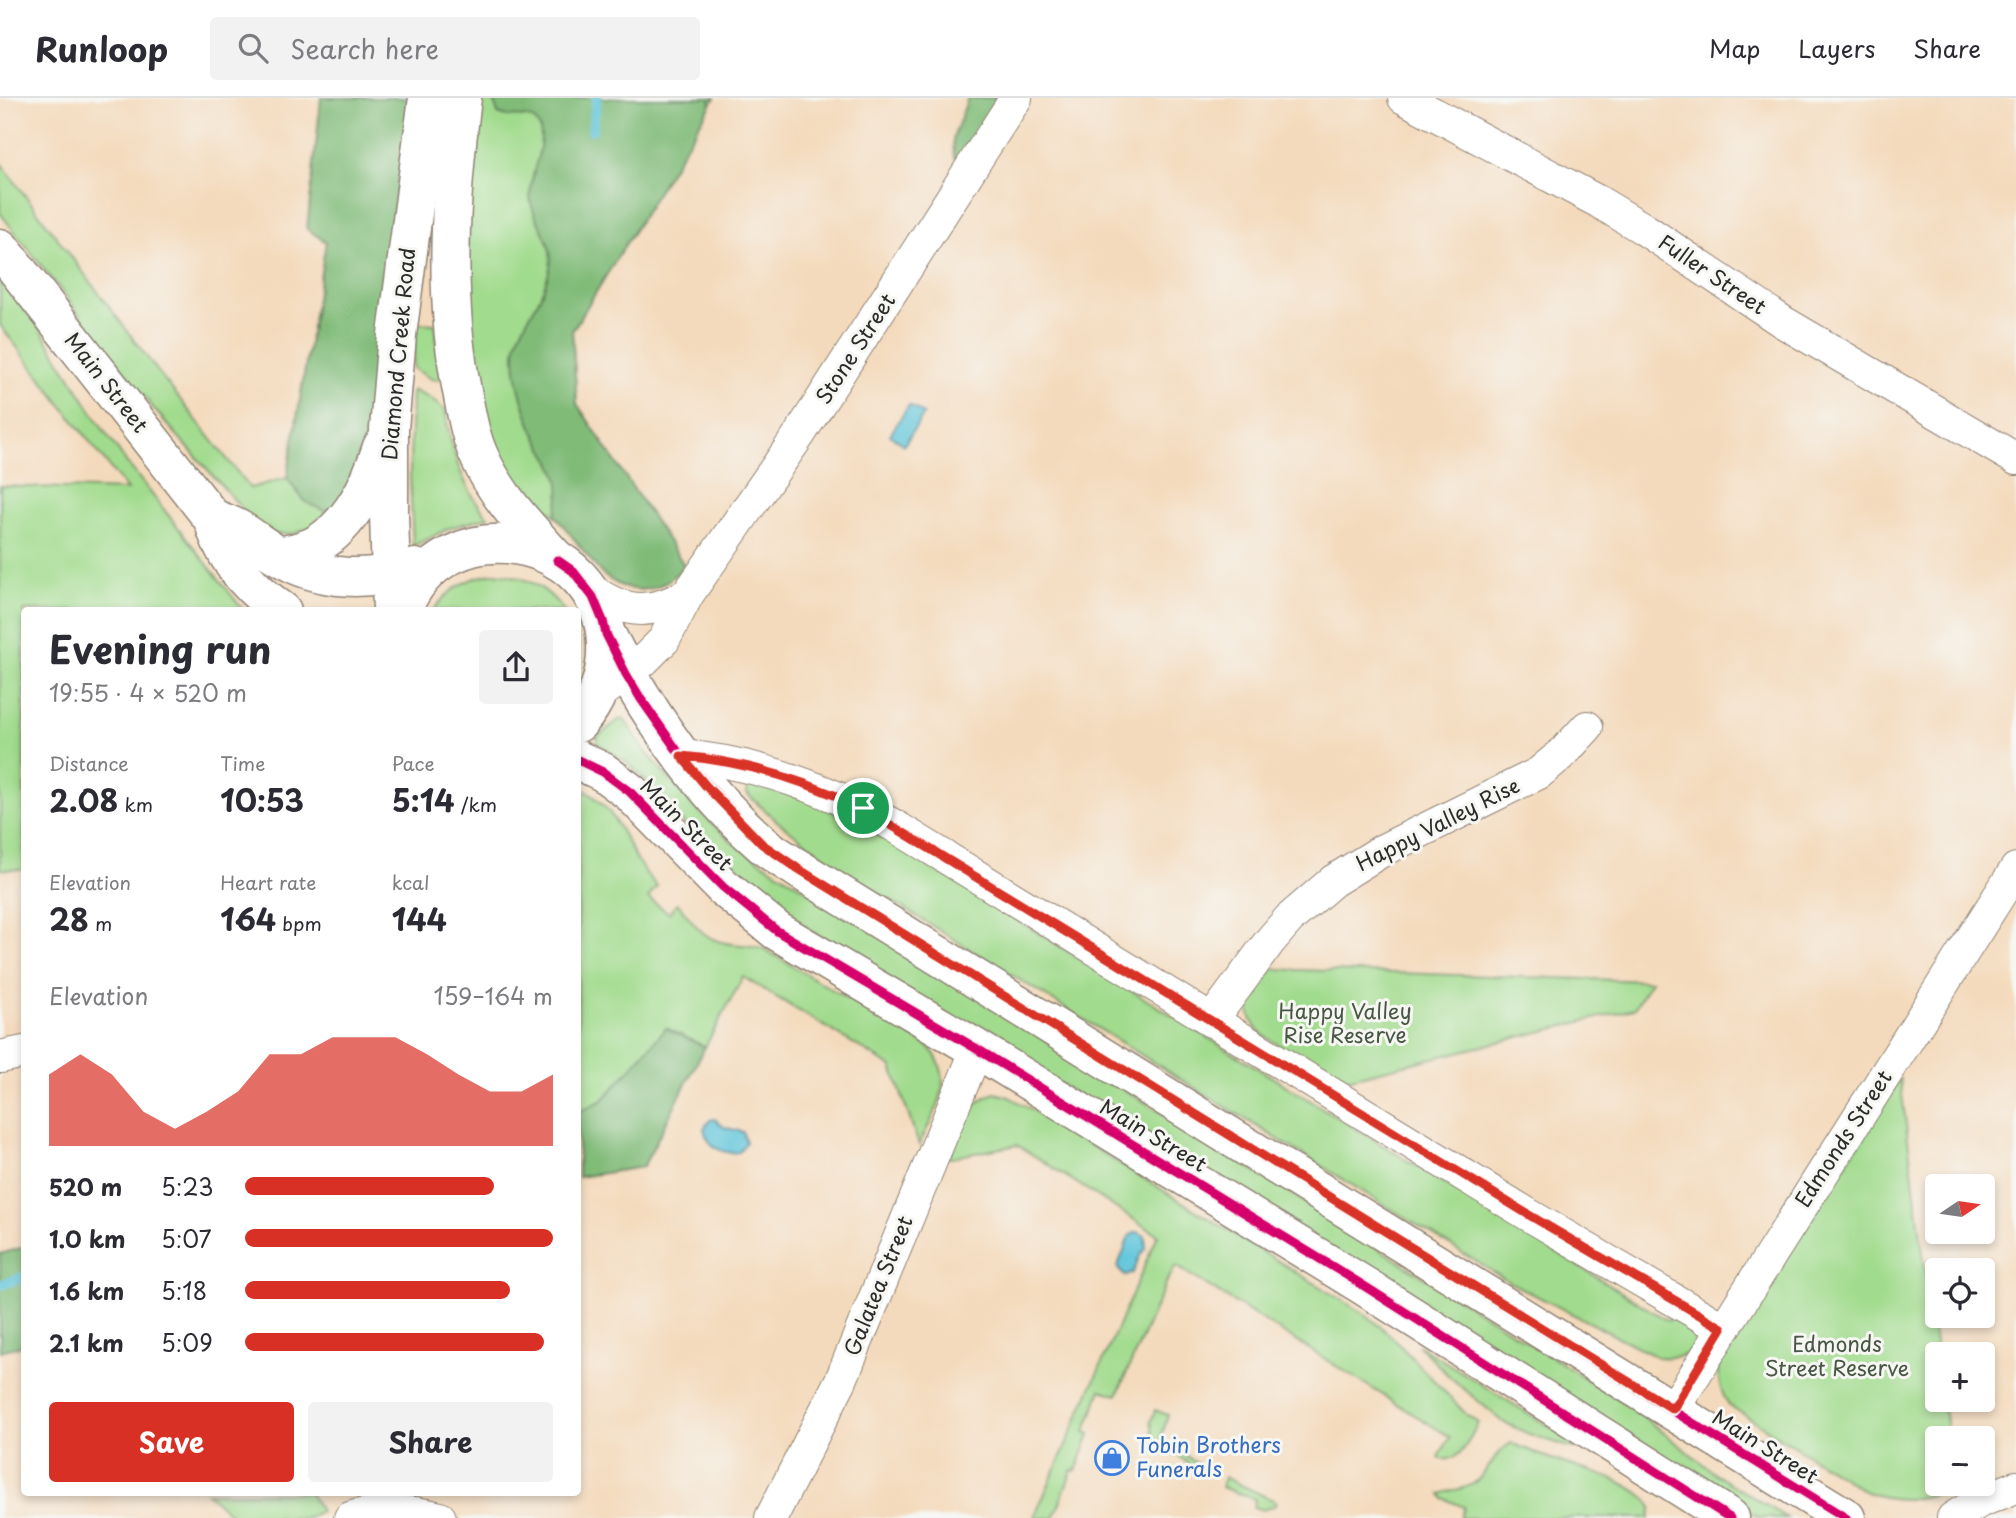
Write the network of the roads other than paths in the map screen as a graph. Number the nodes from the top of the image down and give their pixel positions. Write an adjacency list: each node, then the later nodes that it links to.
1 (428, 98): 6 (main road, Diamond Creek Road)
2 (462, 98): 11 (main road, Diamond Creek Road)
3 (1016, 98): 14 (street, Stone Street)
4 (1404, 98): 7 (street, Fuller Street)
5 (0, 248): 8 (main road, Main Street)
6 (389, 429): 9 (main road); 13 (main road, Diamond Creek Road)
7 (2016, 459)
8 (213, 519): 9 (main road); 15 (main road, Main Street)
9 (280, 556): 13 (main road)
10 (451, 556): 11 (main road); 13 (main road); 16 (main road)
11 (557, 560): 12 (main road)
12 (585, 585): 14 (street); 17 (main road, Main Street)
13 (391, 593)
14 (688, 594): 17 (street, Stone Street)
15 (277, 607)
16 (404, 607)
17 (613, 653): 18 (main road); 20 (main road, Main Street)
18 (587, 710)
19 (1587, 727): 23 (street, Happy Valley Rise)
20 (681, 756): 23 (street); 28 (main road, Main Street)
21 (581, 761): 24 (main road, Main Street)
22 (2016, 869): 27 (street, Edmonds Street)
23 (1211, 1021): 27 (street)
24 (977, 1049): 32 (street, Galatea Street); 33 (main road, Main Street)
25 (21, 1053): 26 (street)
26 (0, 1057)
27 (1722, 1328): 28 (street, Edmonds Street)
28 (1673, 1409): 34 (main road, Main Street)
29 (2016, 1487): 35 (street)
30 (350, 1518): 31 (street)
31 (440, 1518)
32 (771, 1518)
33 (1730, 1518)
34 (1846, 1518)
35 (1953, 1518)

